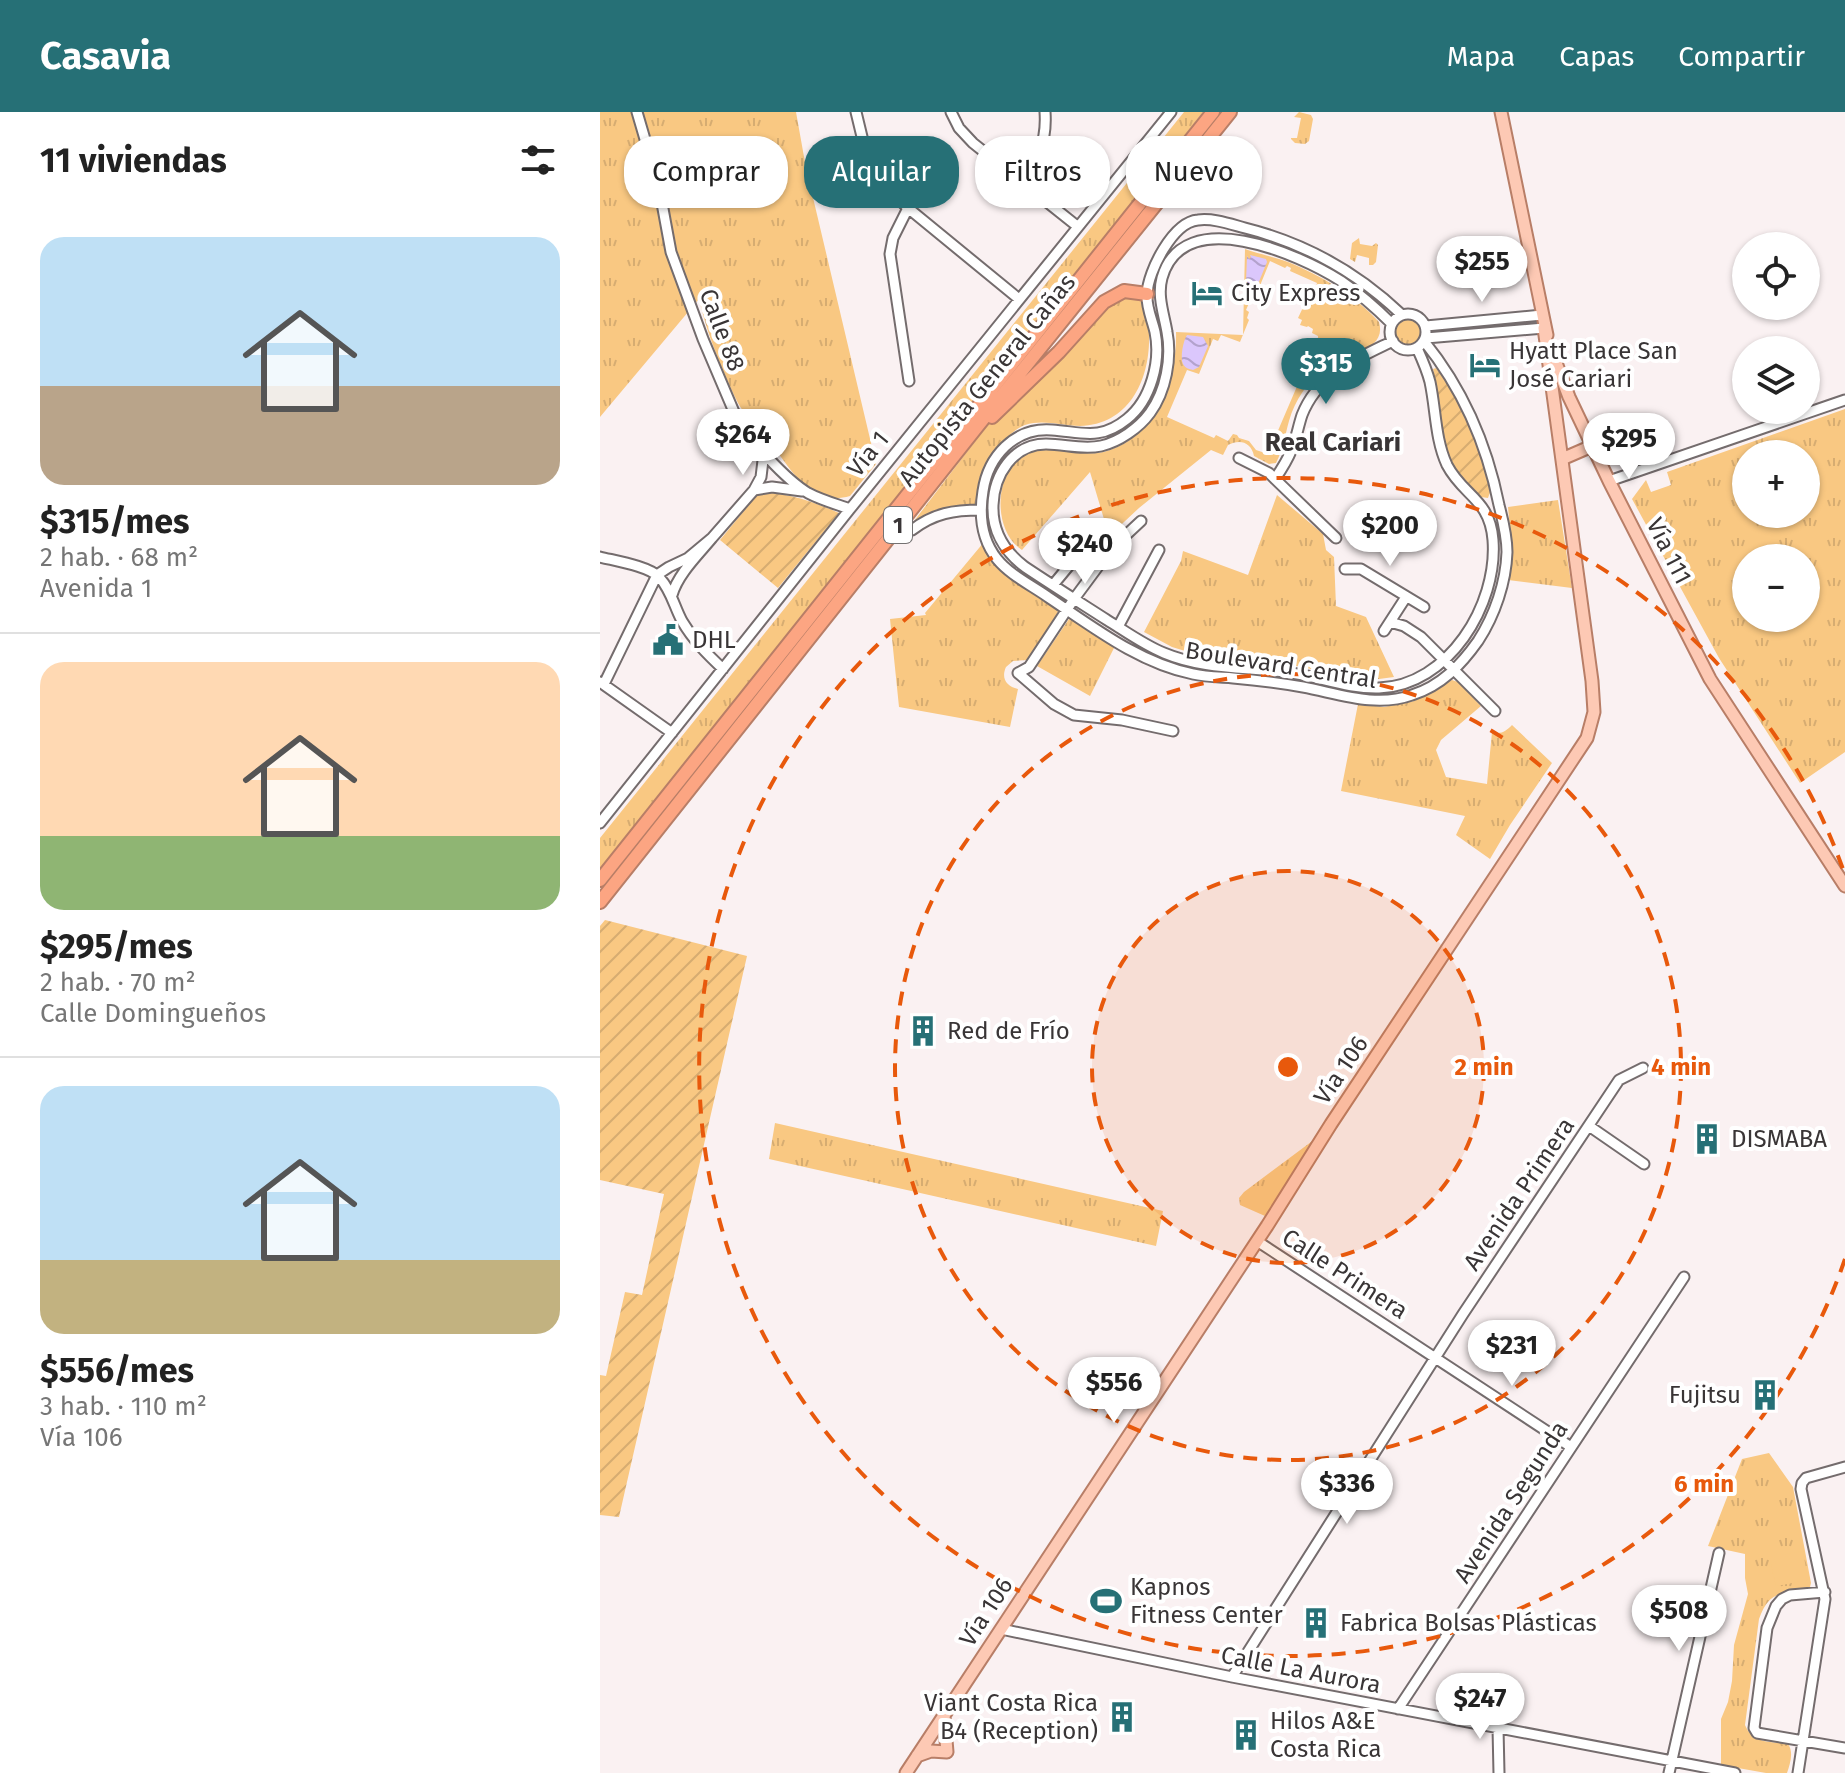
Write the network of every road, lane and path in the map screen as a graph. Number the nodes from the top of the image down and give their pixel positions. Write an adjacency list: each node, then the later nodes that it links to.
1 (637, 112): 40 (street, Calle 88)
2 (856, 112): 10 (street)
3 (951, 112): 14 (street)
4 (1045, 112): 11 (street)
5 (1171, 112): 19 (street, Vía 1)
6 (1213, 112): 82 (highway, 1)
7 (1230, 112): 12 (highway, Autopista General Cañas / 1)
8 (1240, 112): 13 (highway)
9 (1501, 112): 28 (main road, Vía 111)
10 (862, 136)
11 (1044, 136)
12 (1210, 136)
13 (1214, 136)
14 (975, 145)
15 (908, 208): 26 (street); 34 (street)
16 (1055, 208): 19 (street)
17 (1154, 208): 38 (highway, Autopista General Cañas / 1)
18 (1222, 222): 20 (street); 21 (street); 25 (street)
19 (1077, 226): 26 (street, Vía 1)
20 (1243, 227): 22 (street); 23 (street)
21 (1217, 238): 22 (street, Boulevard Central); 37 (street, Boulevard Central)
22 (1235, 241): 24 (street, Boulevard Central)
23 (1335, 263): 24 (street); 27 (street)
24 (1331, 275): 29 (street, Boulevard Central)
25 (1147, 294): 36 (street); 38 (highway)
26 (1019, 299): 51 (street, Vía 1)
27 (1402, 315): 29 (street); 30 (street)
28 (1542, 315): 30 (street); 31 (main road, Vía 111)
29 (1392, 324): 32 (street)
30 (1426, 326): 33 (street)
31 (1544, 328): 33 (street); 39 (main road, Vía 111); 42 (main road, Vía 106)
32 (1393, 341): 33 (street); 44 (street)
33 (1422, 343): 52 (street, Boulevard Central); 53 (street)
34 (909, 381)
35 (1845, 400): 45 (street)
36 (1130, 417): 37 (street); 50 (street, Boulevard Central)
37 (1138, 426): 49 (street, Boulevard Central)
38 (976, 428): 80 (highway, Autopista General Cañas / 1)
39 (1592, 446): 42 (main road); 45 (main road, Vía 111)
40 (764, 452): 43 (street, Calle 88); 47 (street)
41 (1239, 458): 44 (street)
42 (1562, 459): 89 (main road, Vía 106)
43 (780, 468): 46 (street); 48 (street, Calle 88)
44 (1275, 479): 60 (street)
45 (1609, 481): 83 (main road, Vía 111)
46 (772, 487): 47 (street); 48 (street)
47 (754, 490): 59 (street)
48 (806, 491): 51 (street, Calle 88)
49 (993, 503): 50 (street); 54 (street, Boulevard Central)
50 (981, 506): 56 (street, Boulevard Central); 58 (street)
51 (850, 509): 73 (street, Vía 1)
52 (1500, 509): 53 (street); 74 (street, Boulevard Central)
53 (1487, 514): 72 (street, Boulevard Central)
54 (994, 520): 56 (street); 65 (street, Boulevard Central)
55 (1141, 521): 68 (street)
56 (982, 522): 70 (street, Boulevard Central)
57 (1100, 528): 65 (street)
58 (912, 530)
59 (712, 538): 64 (street); 66 (street)
60 (1336, 538)
61 (1159, 550): 71 (street)
62 (600, 557): 64 (street)
63 (1345, 569): 67 (street)
64 (657, 575): 66 (street); 76 (street)
65 (1053, 585): 68 (street, Boulevard Central)
66 (672, 595): 73 (street)
67 (1406, 597): 69 (street); 72 (street)
68 (1074, 599): 70 (street); 71 (street, Boulevard Central)
69 (1424, 607)
70 (1067, 610): 75 (street, Boulevard Central); 78 (street)
71 (1118, 627): 75 (street, Boulevard Central)
72 (1444, 661): 74 (street); 75 (street, Boulevard Central)
73 (723, 669): 79 (street, Vía 1)
74 (1454, 671): 75 (street, Boulevard Central); 77 (street)
75 (1214, 672)
76 (602, 683): 79 (street)
77 (1495, 711)
78 (1173, 731)
79 (672, 733): 81 (street, Vía 1)
80 (731, 736): 84 (highway, Autopista General Cañas / 1); 85 (highway)
81 (600, 823)
82 (600, 880)
83 (1845, 886)
84 (600, 902)
85 (600, 913)
86 (1643, 1068): 87 (street, Avenida Primera)
87 (1589, 1126): 88 (street); 91 (street, Avenida Primera)
88 (1644, 1164)
89 (1257, 1241): 91 (street, Calle Primera); 96 (main road, Vía 106)
90 (1684, 1277): 92 (street, Avenida Segunda)
91 (1435, 1357): 92 (street, Calle Primera); 97 (street, Avenida Primera)
92 (1571, 1447): 98 (street, Avenida Segunda)
93 (1845, 1467): 95 (street)
94 (1719, 1553): 104 (street)
95 (1825, 1592): 101 (street); 101 (street)
96 (1001, 1629): 97 (street, Calle La Aurora); 99 (main road, Vía 106)
97 (1232, 1677): 98 (street, Calle La Aurora)
98 (1398, 1709): 100 (street, Calle La Aurora)
99 (944, 1716): 103 (main road, Vía 106); 103 (main road)
100 (1498, 1728): 104 (street, Calle La Aurora); 106 (street)
101 (1803, 1742): 102 (street); 109 (street)
102 (1845, 1748)
103 (917, 1756): 105 (main road, Vía 106)
104 (1671, 1761): 107 (street); 108 (street, Calle La Aurora)
105 (906, 1773)
106 (1499, 1773)
107 (1669, 1773)
108 (1735, 1773)
109 (1798, 1773)

